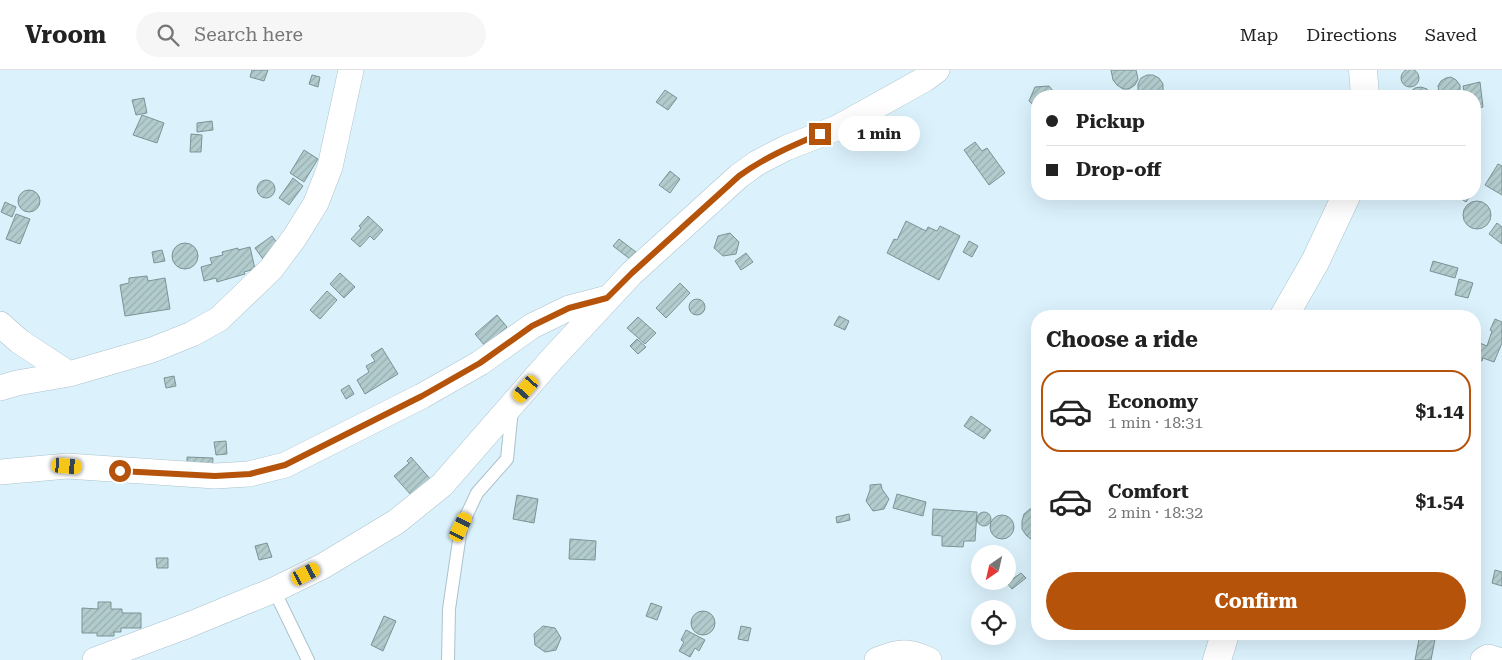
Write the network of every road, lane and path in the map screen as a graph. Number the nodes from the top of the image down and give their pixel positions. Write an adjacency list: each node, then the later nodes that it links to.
1 (351, 70): 9 (street)
2 (937, 70): 6 (street)
3 (1363, 70): 4 (street)
4 (1365, 90)
5 (1344, 200): 7 (street)
6 (607, 298): 11 (street); 12 (street)
7 (1287, 310)
8 (0, 324): 9 (street)
9 (70, 374): 10 (street)
10 (0, 388)
11 (513, 404): 13 (street); 17 (lane)
12 (0, 472)
13 (274, 590): 15 (street); 16 (lane)
14 (1223, 640): 20 (street)
15 (95, 660)
16 (308, 660)
17 (448, 660)
18 (877, 660): 19 (street)
19 (929, 660)
20 (1217, 660)
21 (1483, 660): 22 (street)
22 (1498, 660)

